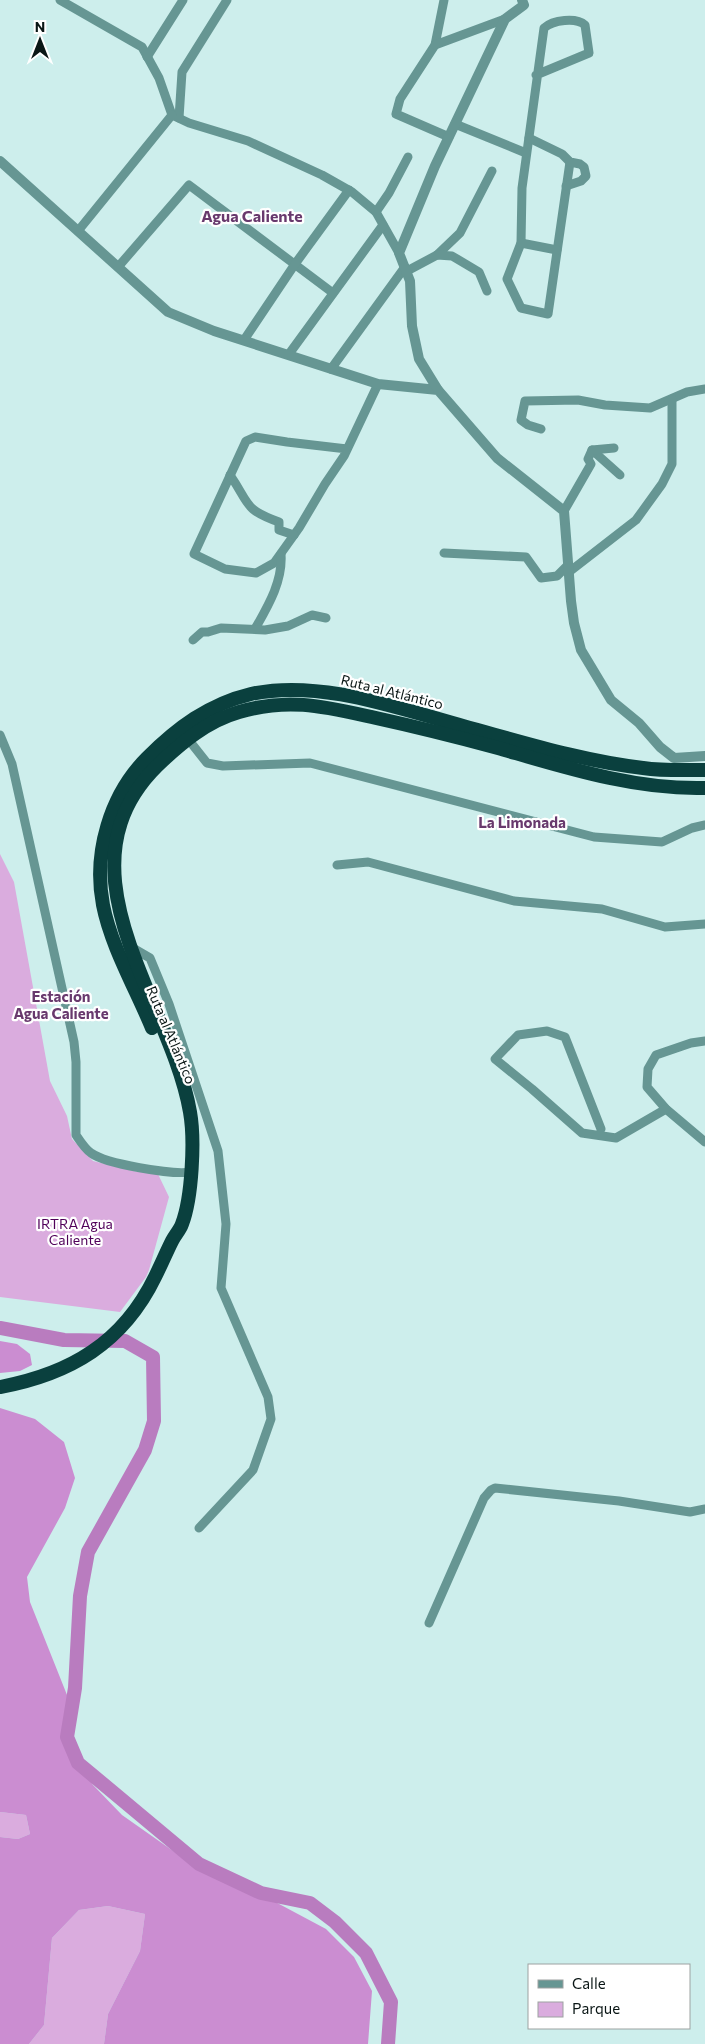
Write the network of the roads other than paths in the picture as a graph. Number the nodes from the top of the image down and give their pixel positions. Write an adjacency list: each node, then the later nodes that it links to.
1 (60, 0): 8 (street)
2 (183, 0): 8 (street)
3 (227, 0): 10 (street)
4 (444, 0): 7 (street)
5 (522, 0): 6 (street)
6 (505, 19): 7 (street); 11 (street)
7 (435, 45): 12 (street)
8 (147, 57): 10 (street)
9 (536, 74): 9 (street); 13 (street)
10 (175, 117): 20 (street); 23 (street)
11 (455, 124): 12 (street); 14 (street)
12 (449, 137): 26 (street)
13 (529, 138): 14 (street); 17 (street)
14 (526, 153): 24 (street)
15 (408, 156): 21 (street)
16 (0, 161): 23 (street)
17 (570, 162): 19 (street); 19 (street)
18 (492, 171): 27 (street)
19 (566, 186): 25 (street)
20 (349, 190): 21 (street); 28 (street)
21 (376, 212): 22 (street)
22 (383, 225): 26 (street); 32 (street)
23 (78, 231): 29 (street)
24 (521, 244): 25 (street); 25 (street)
25 (557, 250)
26 (399, 253): 30 (street)
27 (437, 255): 30 (street); 31 (street)
28 (295, 264): 29 (street); 32 (street); 33 (street)
29 (118, 267): 33 (street)
30 (406, 269): 35 (street); 38 (street)
31 (488, 291)
32 (333, 293): 34 (street)
33 (244, 340): 34 (street)
34 (289, 354): 35 (street)
35 (331, 369): 36 (street)
36 (378, 384): 38 (street); 42 (street)
37 (705, 389): 39 (street)
38 (438, 390): 46 (street)
39 (672, 399): 40 (street); 50 (street)
40 (541, 429)
41 (614, 448): 43 (street)
42 (347, 449): 44 (street); 47 (street)
43 (592, 450): 45 (street); 46 (street)
44 (230, 474): 47 (street); 49 (street)
45 (620, 475)
46 (564, 511): 50 (street)
47 (294, 535): 49 (street)
48 (444, 553): 50 (street)
49 (281, 554): 52 (street)
50 (568, 568): 56 (street)
51 (326, 618): 52 (street)
52 (255, 629): 53 (street)
53 (193, 640)
54 (0, 735): 67 (street)
55 (188, 739): 58 (highway, Ruta al Atlántico); 59 (street); 62 (highway, Ruta al Atlántico)
56 (705, 756)
57 (705, 770): 67 (highway, Ruta al Atlántico)
58 (705, 788)
59 (705, 825)
60 (337, 865): 61 (street)
61 (705, 924)
62 (131, 946): 67 (highway, Ruta al Atlántico); 70 (street)
63 (705, 1041): 64 (street)
64 (666, 1109): 65 (street); 66 (street)
65 (601, 1129)
66 (705, 1142)
67 (188, 1172): 68 (highway, Ruta al Atlántico)
68 (1, 1387)
69 (705, 1509): 71 (street)
70 (199, 1528)
71 (428, 1623)

